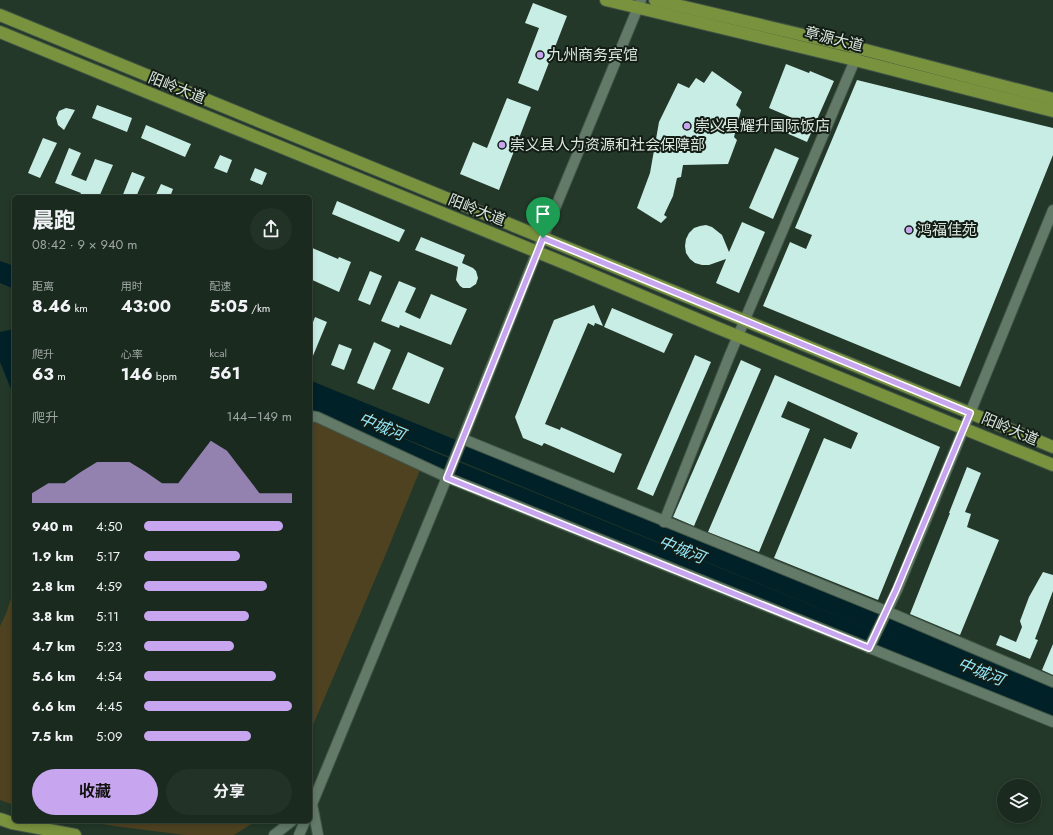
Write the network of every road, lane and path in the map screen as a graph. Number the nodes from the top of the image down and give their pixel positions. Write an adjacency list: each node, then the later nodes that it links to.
1 (606, 0): 3 (main road, 章源大道)
2 (655, 0): 6 (main road, 章源大道)
3 (639, 4): 6 (main road, 章源大道); 10 (street)
4 (1, 18): 10 (main road, 阳岭大道)
5 (0, 32): 11 (main road, 阳岭大道)
6 (856, 54): 7 (main road, 章源大道); 8 (main road, 章源大道); 12 (street)
7 (1053, 99)
8 (1053, 111)
9 (1053, 210): 14 (street)
10 (543, 238): 11 (street); 12 (main road, 阳岭大道)
11 (537, 252): 13 (main road, 阳岭大道); 17 (street)
12 (744, 320): 13 (street); 14 (main road, 阳岭大道)
13 (738, 335): 16 (main road, 阳岭大道); 21 (street)
14 (970, 413): 16 (street); 18 (main road, 阳岭大道)
15 (312, 416): 20 (street)
16 (964, 428): 19 (main road, 阳岭大道); 22 (street)
17 (461, 443): 20 (street); 21 (street)
18 (1053, 447)
19 (1053, 465)
20 (449, 474): 23 (street); 26 (street)
21 (664, 522): 22 (street)
22 (886, 611): 23 (street); 24 (street)
23 (871, 645): 25 (street)
24 (1053, 682)
25 (1053, 722)
26 (312, 804)
27 (312, 810): 34 (street)
28 (0, 819): 31 (main road)
29 (289, 823): 32 (street)
30 (304, 823): 33 (street)
31 (75, 835)
32 (274, 835)
33 (299, 835)
34 (318, 835)

